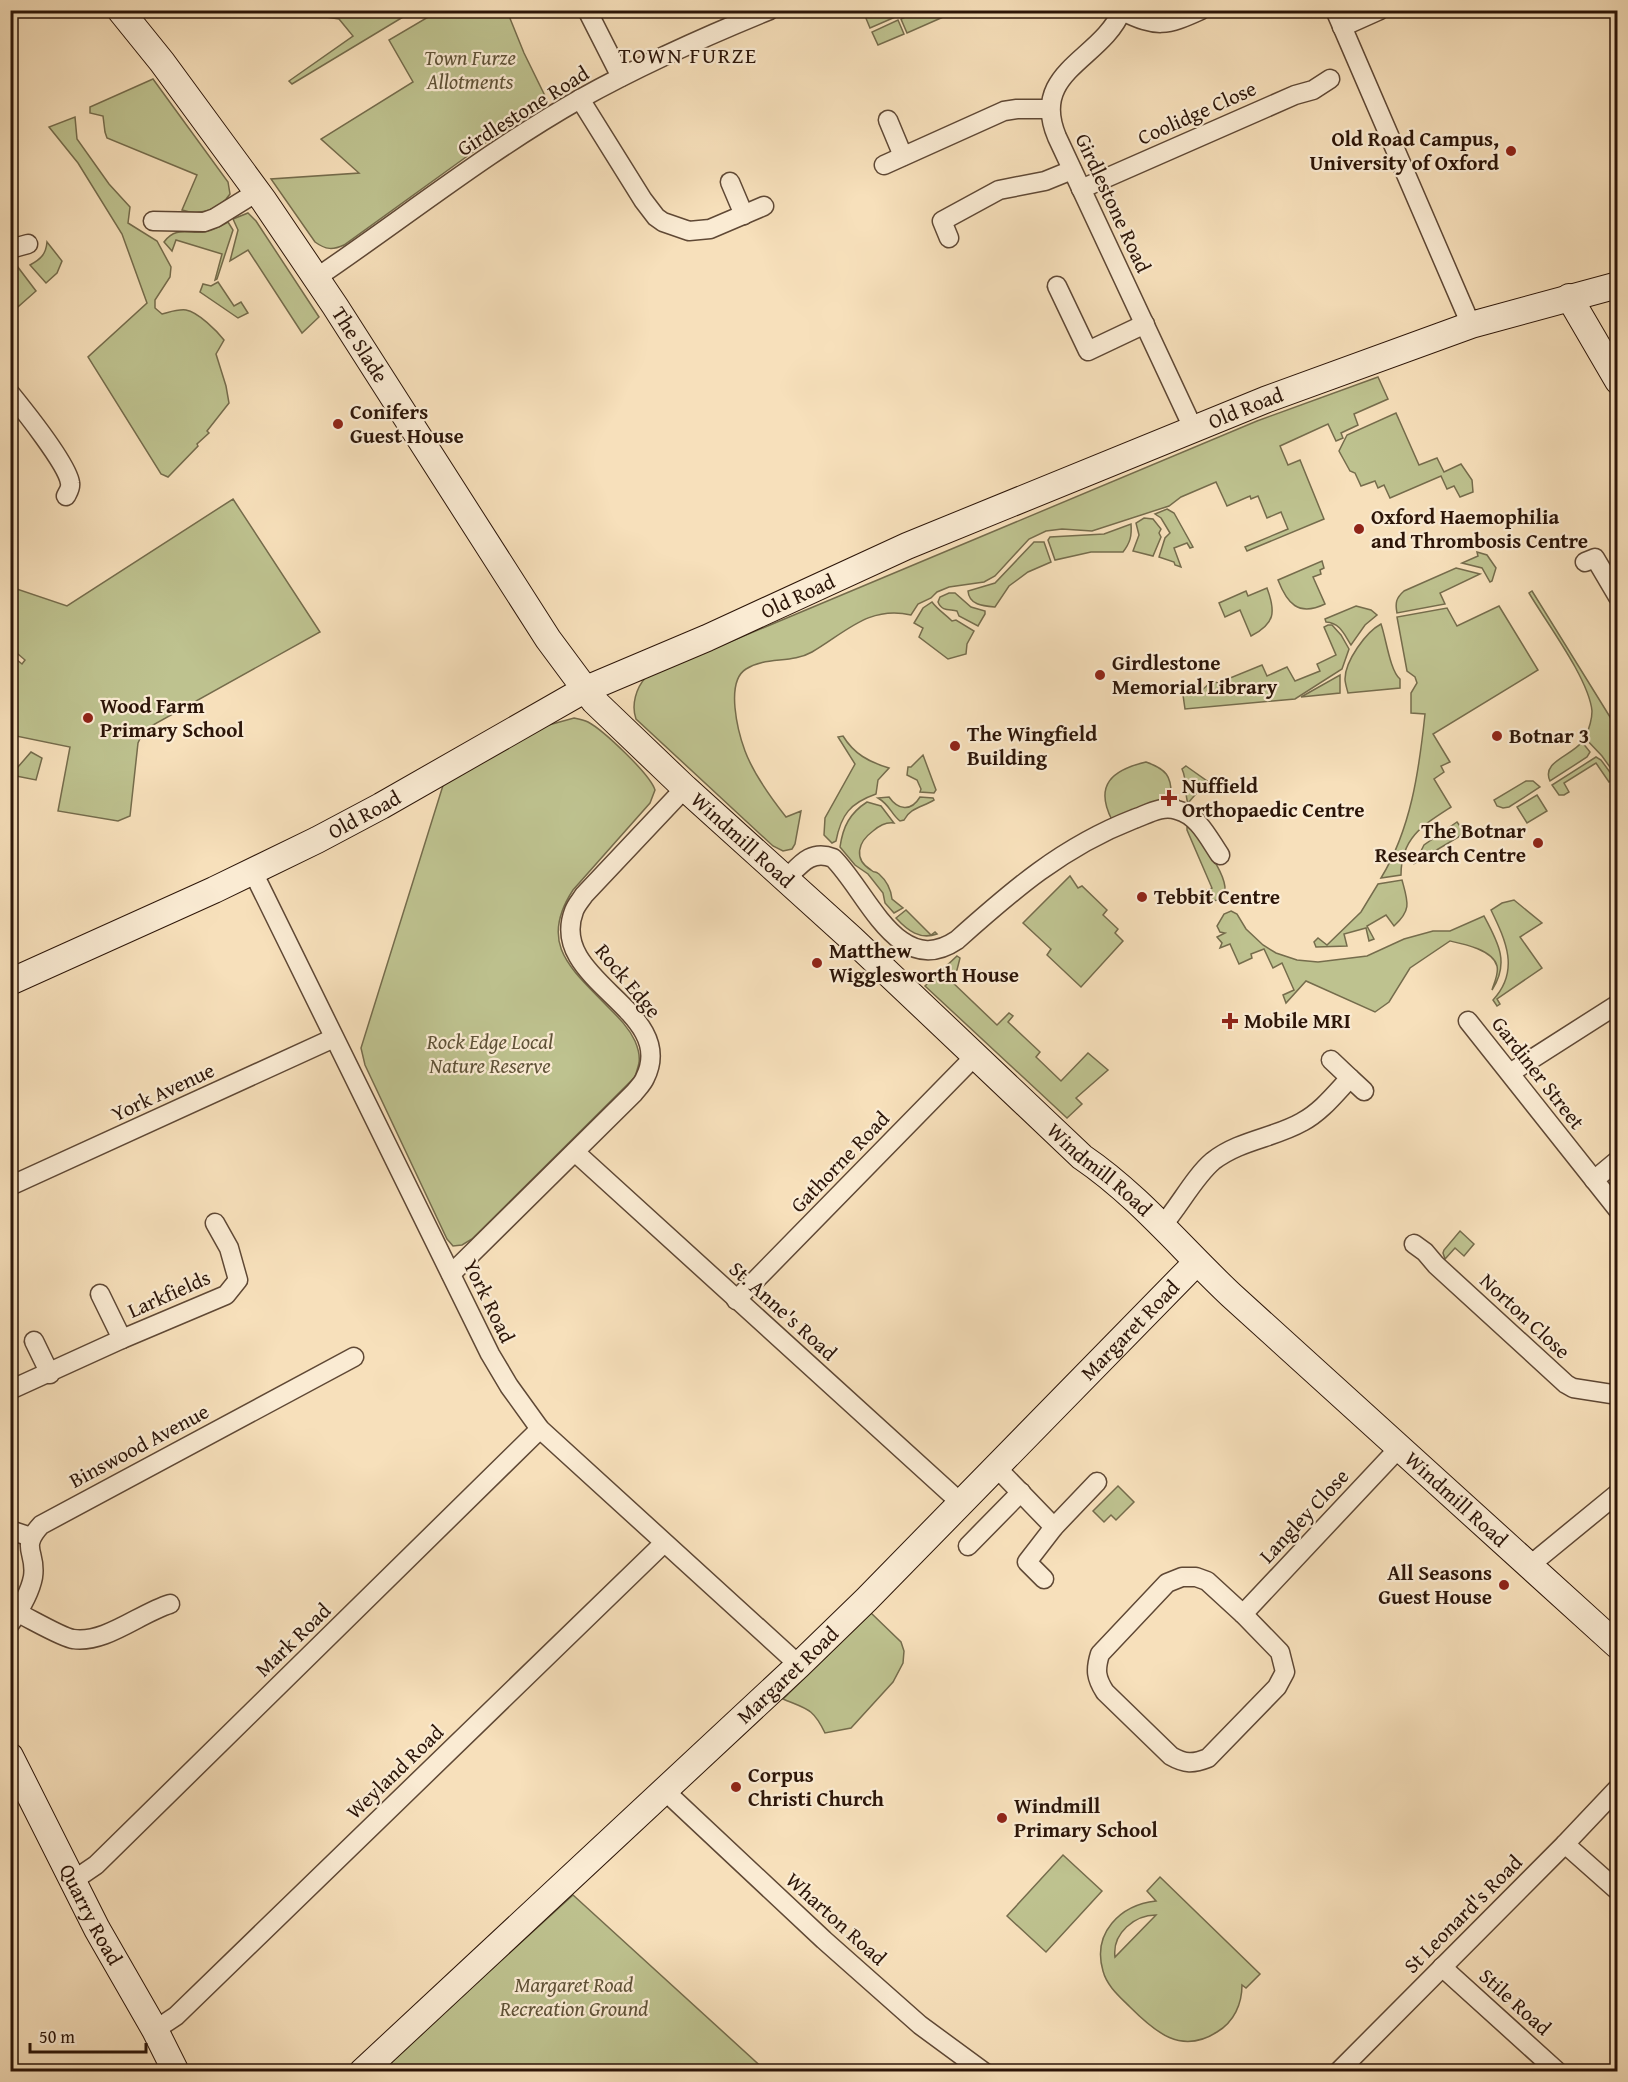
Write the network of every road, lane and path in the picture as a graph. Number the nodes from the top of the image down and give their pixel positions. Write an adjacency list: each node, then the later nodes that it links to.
1 (587, 10): 9 (street)
2 (770, 10): 7 (street, Girdlestone Road)
3 (1201, 10): 5 (street)
4 (1380, 10): 8 (street)
5 (1122, 11): 12 (street)
6 (128, 13): 19 (street, The Slade)
7 (745, 15): 9 (street, Girdlestone Road)
8 (1338, 19): 29 (street)
9 (621, 77): 11 (street, Girdlestone Road)
10 (1330, 79): 18 (street, Coolidge Close)
11 (580, 99): 21 (street); 24 (street, Girdlestone Road)
12 (1050, 109): 14 (street); 16 (street, Girdlestone Road)
13 (888, 120): 14 (street)
14 (903, 156): 15 (street)
15 (884, 165)
16 (1072, 170): 18 (street, Girdlestone Road); 23 (street)
17 (730, 182): 21 (street)
18 (1081, 189): 28 (street, Girdlestone Road)
19 (257, 192): 22 (street); 24 (street, The Slade)
20 (764, 206): 21 (street)
21 (744, 215)
22 (153, 221)
23 (949, 238)
24 (316, 278): 36 (street, The Slade)
25 (1617, 285): 27 (street, Old Road)
26 (1057, 286): 28 (street)
27 (1569, 297): 29 (street, Old Road); 30 (street)
28 (1145, 324): 32 (street, Girdlestone Road)
29 (1472, 325): 32 (street, Old Road)
30 (1617, 381)
31 (10, 393): 33 (street)
32 (1193, 428): 36 (street, Old Road)
33 (66, 496)
34 (1585, 562): 35 (street)
35 (1617, 597)
36 (585, 690): 37 (street, Windmill Road); 39 (street, Old Road)
37 (685, 788): 40 (street, Windmill Road); 50 (street, Rock Edge)
38 (1220, 855): 40 (street)
39 (254, 872): 41 (street, Old Road); 44 (street, York Road)
40 (786, 879): 45 (street, Windmill Road)
41 (10, 982)
42 (1617, 1004): 47 (street)
43 (1468, 1021): 47 (street, Gardiner Street)
44 (334, 1038): 53 (street, York Avenue); 59 (street, York Road)
45 (976, 1055): 56 (street, Windmill Road); 61 (street, Gathorne Road)
46 (1331, 1060): 48 (street)
47 (1510, 1073): 52 (street, Gardiner Street)
48 (1350, 1078): 49 (street); 56 (street)
49 (1364, 1091)
50 (575, 1152): 59 (street, Rock Edge); 61 (street, St. Anne's Road)
51 (1617, 1160): 52 (street)
52 (1593, 1180): 54 (street, Gardiner Street)
53 (10, 1186)
54 (1617, 1210)
55 (215, 1223): 62 (street, Larkfields)
56 (1161, 1227): 58 (street, Windmill Road)
57 (1414, 1244): 67 (street, Norton Close)
58 (1196, 1263): 69 (street, Windmill Road); 70 (street, Margaret Road)
59 (451, 1274): 68 (street, York Road)
60 (100, 1294): 62 (street, Larkfields)
61 (736, 1300): 74 (street, St. Anne's Road)
62 (122, 1339): 65 (street, Larkfields)
63 (34, 1341): 65 (street)
64 (354, 1357): 77 (street, Binswood Avenue)
65 (50, 1374): 66 (street, Larkfields)
66 (10, 1390)
67 (1617, 1395)
68 (540, 1429): 78 (street, York Road); 91 (street, Mark Road)
69 (1399, 1448): 80 (street, Windmill Road); 83 (street, Langley Close)
70 (996, 1467): 72 (street); 74 (street, Margaret Road)
71 (1097, 1482): 75 (street)
72 (1021, 1492): 75 (street); 79 (street)
73 (1617, 1492): 80 (street)
74 (962, 1503): 86 (street, Margaret Road)
75 (1054, 1527): 81 (street)
76 (10, 1530): 77 (street)
77 (31, 1537): 84 (street)
78 (664, 1543): 86 (street, York Road); 94 (street, Weyland Road)
79 (968, 1546)
80 (1529, 1566): 85 (street, Windmill Road)
81 (1044, 1579)
82 (170, 1604): 84 (street)
83 (1243, 1614): 83 (street)
84 (14, 1618)
85 (1617, 1646)
86 (799, 1665): 89 (street, Margaret Road)
87 (10, 1756): 91 (street, Quarry Road)
88 (1617, 1788): 90 (street, St Leonard's Road)
89 (665, 1791): 96 (street, Margaret Road); 97 (street, Wharton Road)
90 (1565, 1844): 92 (street); 93 (street, St Leonard's Road)
91 (74, 1881): 94 (street, Quarry Road)
92 (1617, 1891)
93 (1442, 1966): 98 (street, St Leonard's Road); 99 (street, Stile Road)
94 (155, 2030): 95 (street, Quarry Road)
95 (176, 2072)
96 (362, 2072)
97 (984, 2072)
98 (1338, 2072)
99 (1558, 2072)

